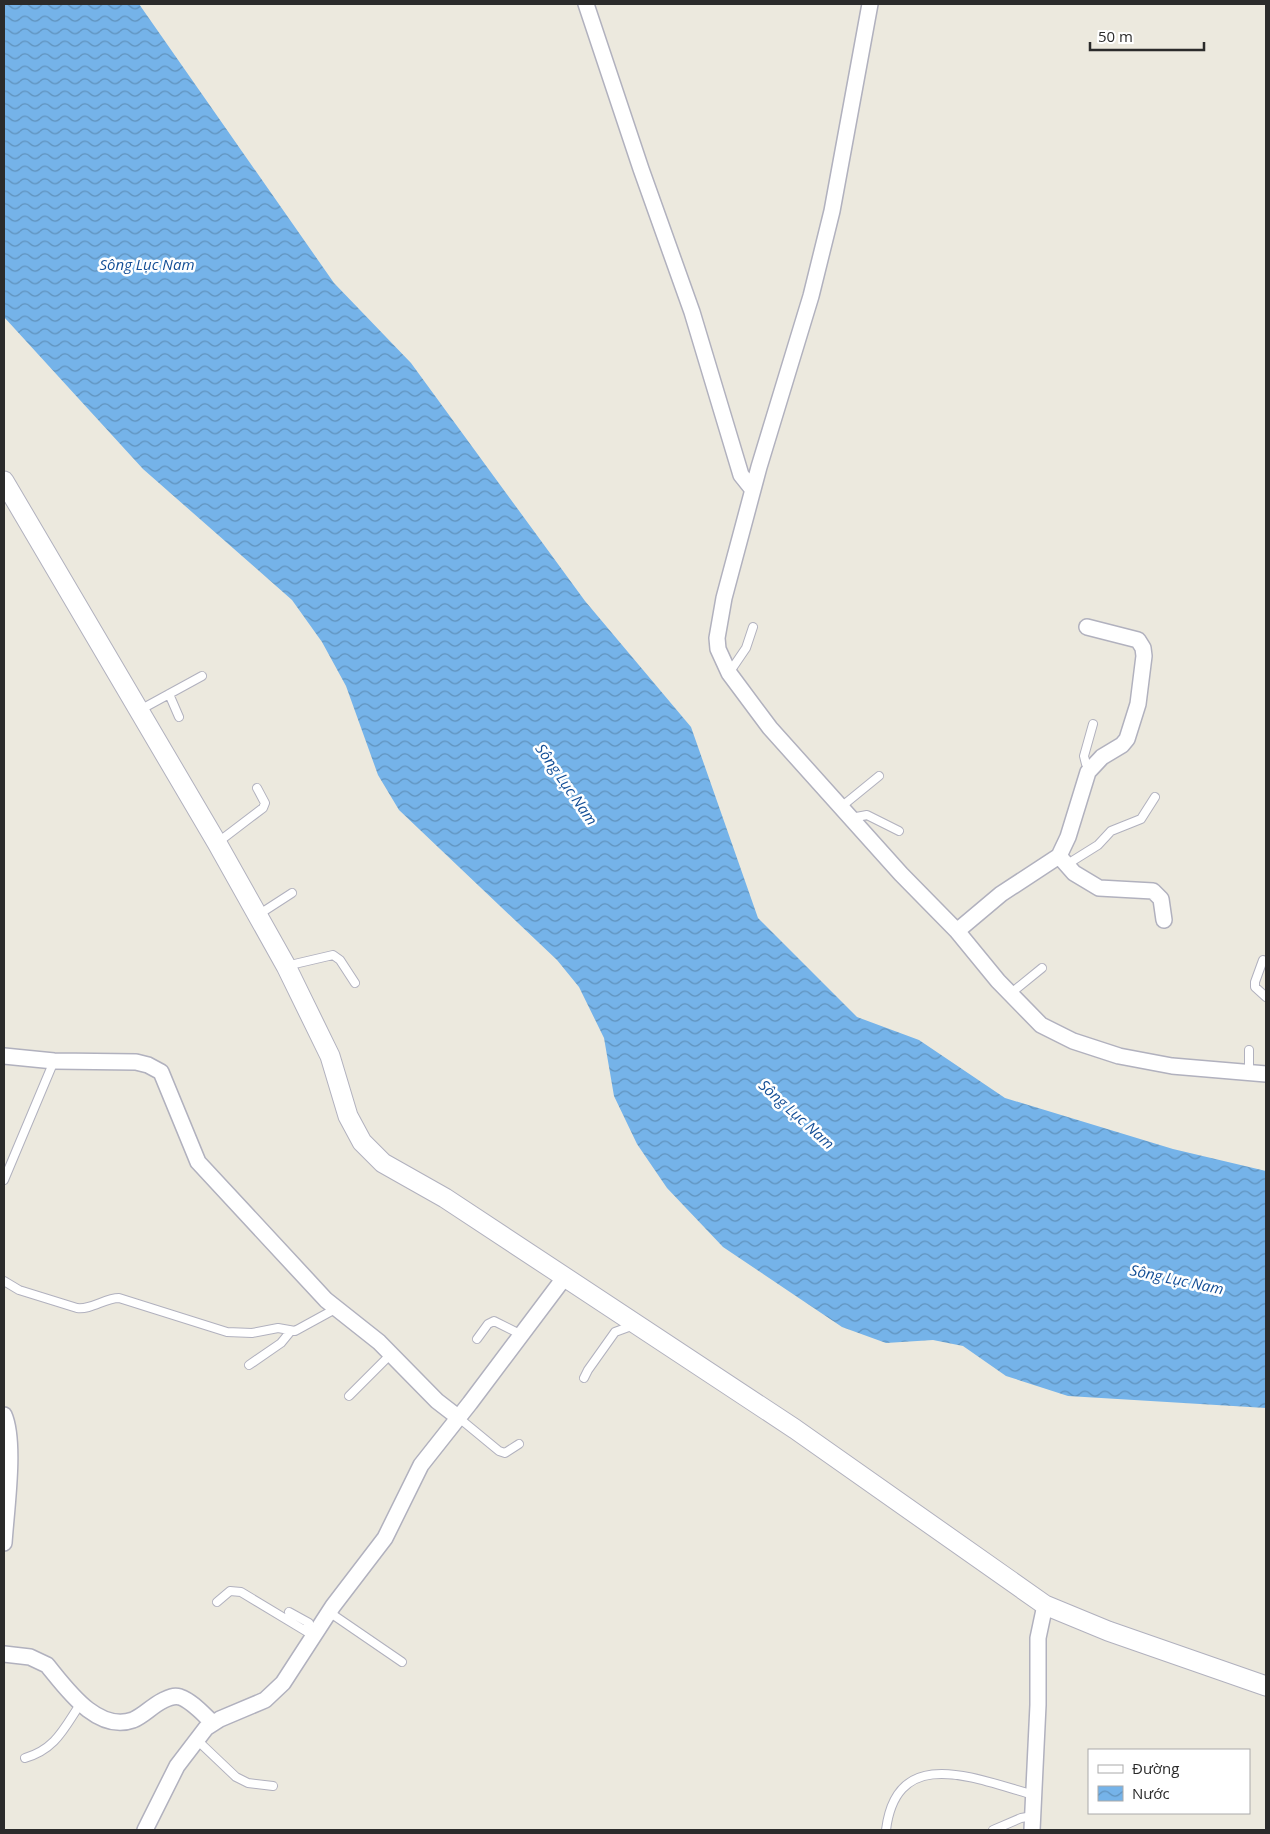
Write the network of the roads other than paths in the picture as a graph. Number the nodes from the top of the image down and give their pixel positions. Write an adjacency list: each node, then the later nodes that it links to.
1 (586, 4): 4 (street)
2 (870, 4): 4 (street)
3 (4, 481): 10 (street)
4 (753, 490): 7 (street)
5 (1087, 627): 13 (street)
6 (754, 628): 7 (lane)
7 (729, 673): 17 (street)
8 (202, 676): 9 (lane)
9 (169, 694): 10 (lane); 11 (lane)
10 (138, 712): 19 (street)
11 (179, 717)
12 (1093, 724): 13 (lane)
13 (1092, 766): 20 (street)
14 (878, 776): 17 (lane)
15 (257, 788): 19 (lane)
16 (1155, 797): 20 (lane)
17 (846, 812): 18 (lane); 24 (street)
18 (899, 831)
19 (217, 843): 22 (street)
20 (1062, 861): 23 (street); 24 (street)
21 (292, 893): 22 (lane)
22 (258, 915): 26 (street)
23 (1164, 920)
24 (957, 931): 29 (street)
25 (1263, 960): 30 (lane)
26 (286, 966): 28 (lane); 37 (street)
27 (1042, 968): 29 (lane)
28 (355, 983)
29 (1010, 994): 34 (street)
30 (1266, 997)
31 (1249, 1050): 34 (lane)
32 (4, 1056): 33 (street)
33 (54, 1062): 36 (lane); 39 (street)
34 (1248, 1072): 35 (street)
35 (1266, 1074)
36 (4, 1180)
37 (564, 1278): 40 (street); 42 (street)
38 (4, 1282): 41 (lane)
39 (337, 1308): 41 (lane); 44 (street)
40 (636, 1325): 46 (lane); 54 (street)
41 (290, 1332): 45 (lane)
42 (522, 1335): 43 (lane); 49 (street)
43 (477, 1339)
44 (391, 1354): 47 (lane); 49 (street)
45 (249, 1365)
46 (584, 1378)
47 (349, 1396)
48 (4, 1414): 51 (street)
49 (459, 1418): 50 (lane); 56 (street)
50 (519, 1444)
51 (5, 1500): 52 (street)
52 (4, 1543)
53 (217, 1602): 57 (lane)
54 (1045, 1605): 60 (street); 66 (street)
55 (288, 1612): 57 (lane)
56 (330, 1612): 57 (street); 59 (lane)
57 (310, 1633): 62 (street)
58 (4, 1654): 61 (street)
59 (402, 1662)
60 (1266, 1686)
61 (81, 1703): 62 (street); 64 (lane)
62 (213, 1723): 63 (street)
63 (196, 1739): 65 (lane); 67 (street)
64 (25, 1758)
65 (272, 1786)
66 (1034, 1795): 68 (street); 71 (lane)
67 (155, 1806): 69 (street); 70 (street)
68 (1033, 1823): 72 (lane)
69 (145, 1830)
70 (157, 1830)
71 (886, 1830)
72 (993, 1830)

